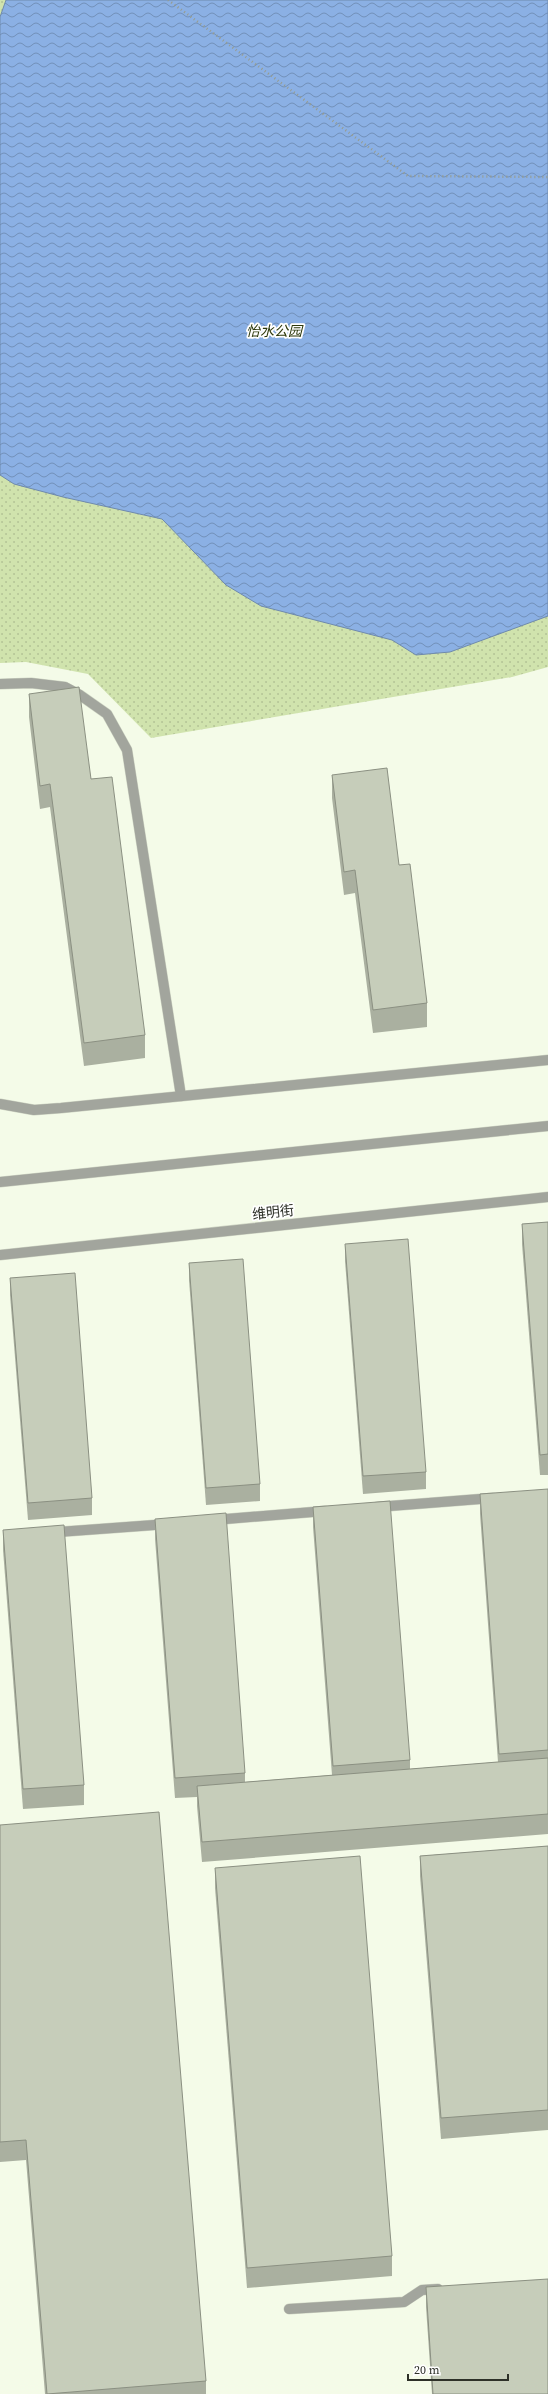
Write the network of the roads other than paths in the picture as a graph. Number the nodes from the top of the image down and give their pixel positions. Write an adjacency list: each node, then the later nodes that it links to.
1 (0, 684): 3 (street)
2 (548, 1060): 3 (street)
3 (180, 1096): 4 (street)
4 (0, 1104)
5 (548, 1126): 6 (street)
6 (0, 1182)
7 (548, 1197): 8 (street, 维明街)
8 (0, 1255)
9 (501, 1497): 10 (street)
10 (366, 1508)
11 (335, 1510): 12 (street)
12 (200, 1521)
13 (177, 1523): 14 (street)
14 (58, 1532)
15 (446, 2288): 16 (street)
16 (289, 2309)

